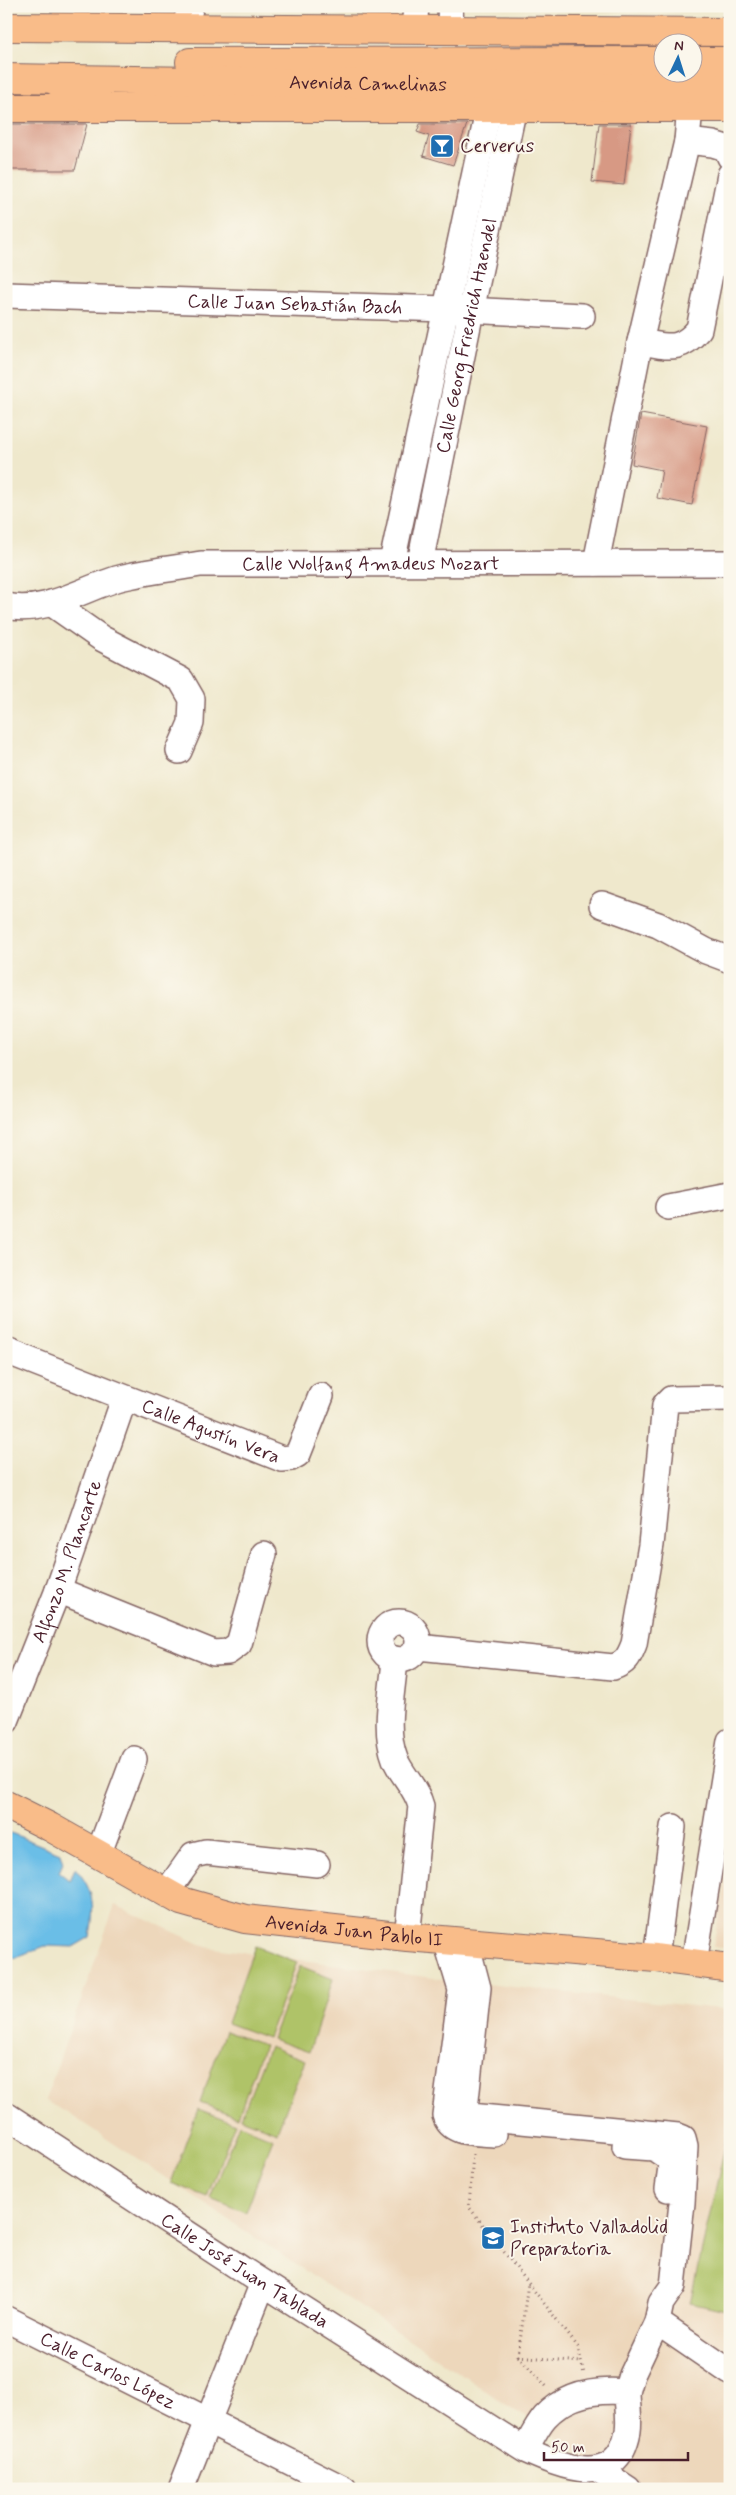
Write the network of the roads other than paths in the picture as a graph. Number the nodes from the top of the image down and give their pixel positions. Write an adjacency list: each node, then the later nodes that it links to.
1 (188, 17): 2 (main road); 4 (main road)
2 (415, 18): 3 (main road)
3 (451, 18): 5 (main road)
4 (6, 27)
5 (730, 32)
6 (6, 62): 7 (main road, Avenida Camelinas)
7 (654, 62)
8 (704, 62): 9 (main road)
9 (730, 62)
10 (6, 78): 11 (main road, Avenida Camelinas)
11 (50, 78): 12 (main road, Avenida Camelinas); 16 (main road)
12 (730, 89)
13 (502, 107): 14 (main road, Avenida Camelinas); 16 (main road, Avenida Camelinas); 22 (street, Calle Georg Friedrich Haendel); 23 (street, Calle Georg Friedrich Haendel)
14 (690, 107): 17 (main road, Avenida Camelinas); 18 (street)
15 (6, 108): 16 (main road, Avenida Camelinas)
16 (108, 108)
17 (730, 108)
18 (687, 141): 19 (street); 25 (street)
19 (730, 157)
20 (730, 176): 25 (street)
21 (6, 295): 22 (street, Calle Juan Sebastián Bach)
22 (446, 309): 23 (street, Calle Juan Sebastián Bach); 26 (street, Calle Georg Friedrich Haendel)
23 (471, 311): 24 (street, Calle Juan Sebastián Bach); 27 (street, Calle Georg Friedrich Haendel)
24 (582, 316)
25 (640, 342): 29 (street)
26 (392, 562): 27 (street, Calle Wolfang Amadeus Mozart); 30 (street, Calle Wolfang Amadeus Mozart)
27 (420, 563): 29 (street, Calle Wolfang Amadeus Mozart)
28 (730, 563): 29 (street, Calle Wolfang Amadeus Mozart)
29 (596, 564)
30 (51, 602): 31 (street, Calle Wolfang Amadeus Mozart); 32 (street)
31 (12, 608)
32 (179, 751)
33 (602, 906): 34 (street)
34 (730, 960)
35 (730, 1195): 36 (street)
36 (668, 1207)
37 (6, 1351): 40 (street, Calle Agustín Vera)
38 (321, 1396): 40 (street, Calle Agustín Vera)
39 (730, 1398): 43 (street)
40 (124, 1399): 42 (street, Alfonzo M. Plancarte)
41 (264, 1554): 42 (street)
42 (58, 1590): 45 (street, Alfonzo M. Plancarte)
43 (418, 1647): 44 (street); 44 (street)
44 (395, 1659): 53 (street)
45 (6, 1721)
46 (730, 1741): 56 (street)
47 (134, 1759): 50 (street)
48 (6, 1806): 50 (main road, Avenida Juan Pablo II)
49 (673, 1827): 55 (street)
50 (98, 1855): 52 (main road, Avenida Juan Pablo II)
51 (317, 1864): 52 (street)
52 (166, 1893): 53 (main road, Avenida Juan Pablo II)
53 (407, 1937): 54 (main road, Avenida Juan Pablo II)
54 (456, 1941): 55 (main road, Avenida Juan Pablo II); 60 (street)
55 (656, 1958): 56 (main road, Avenida Juan Pablo II)
56 (694, 1963): 57 (main road, Avenida Juan Pablo II)
57 (730, 1968)
58 (6, 2115): 59 (street, Calle José Juan Tablada)
59 (263, 2283): 64 (street); 65 (street, Calle José Juan Tablada)
60 (659, 2313): 62 (street); 63 (street)
61 (6, 2319): 64 (street, Calle Carlos López)
62 (730, 2372)
63 (627, 2392): 65 (street); 66 (street)
64 (208, 2420): 67 (street); 68 (street, Calle Carlos López)
65 (525, 2450): 66 (street, Calle José Juan Tablada)
66 (599, 2470): 69 (street)
67 (182, 2489)
68 (344, 2489)
69 (628, 2489)

